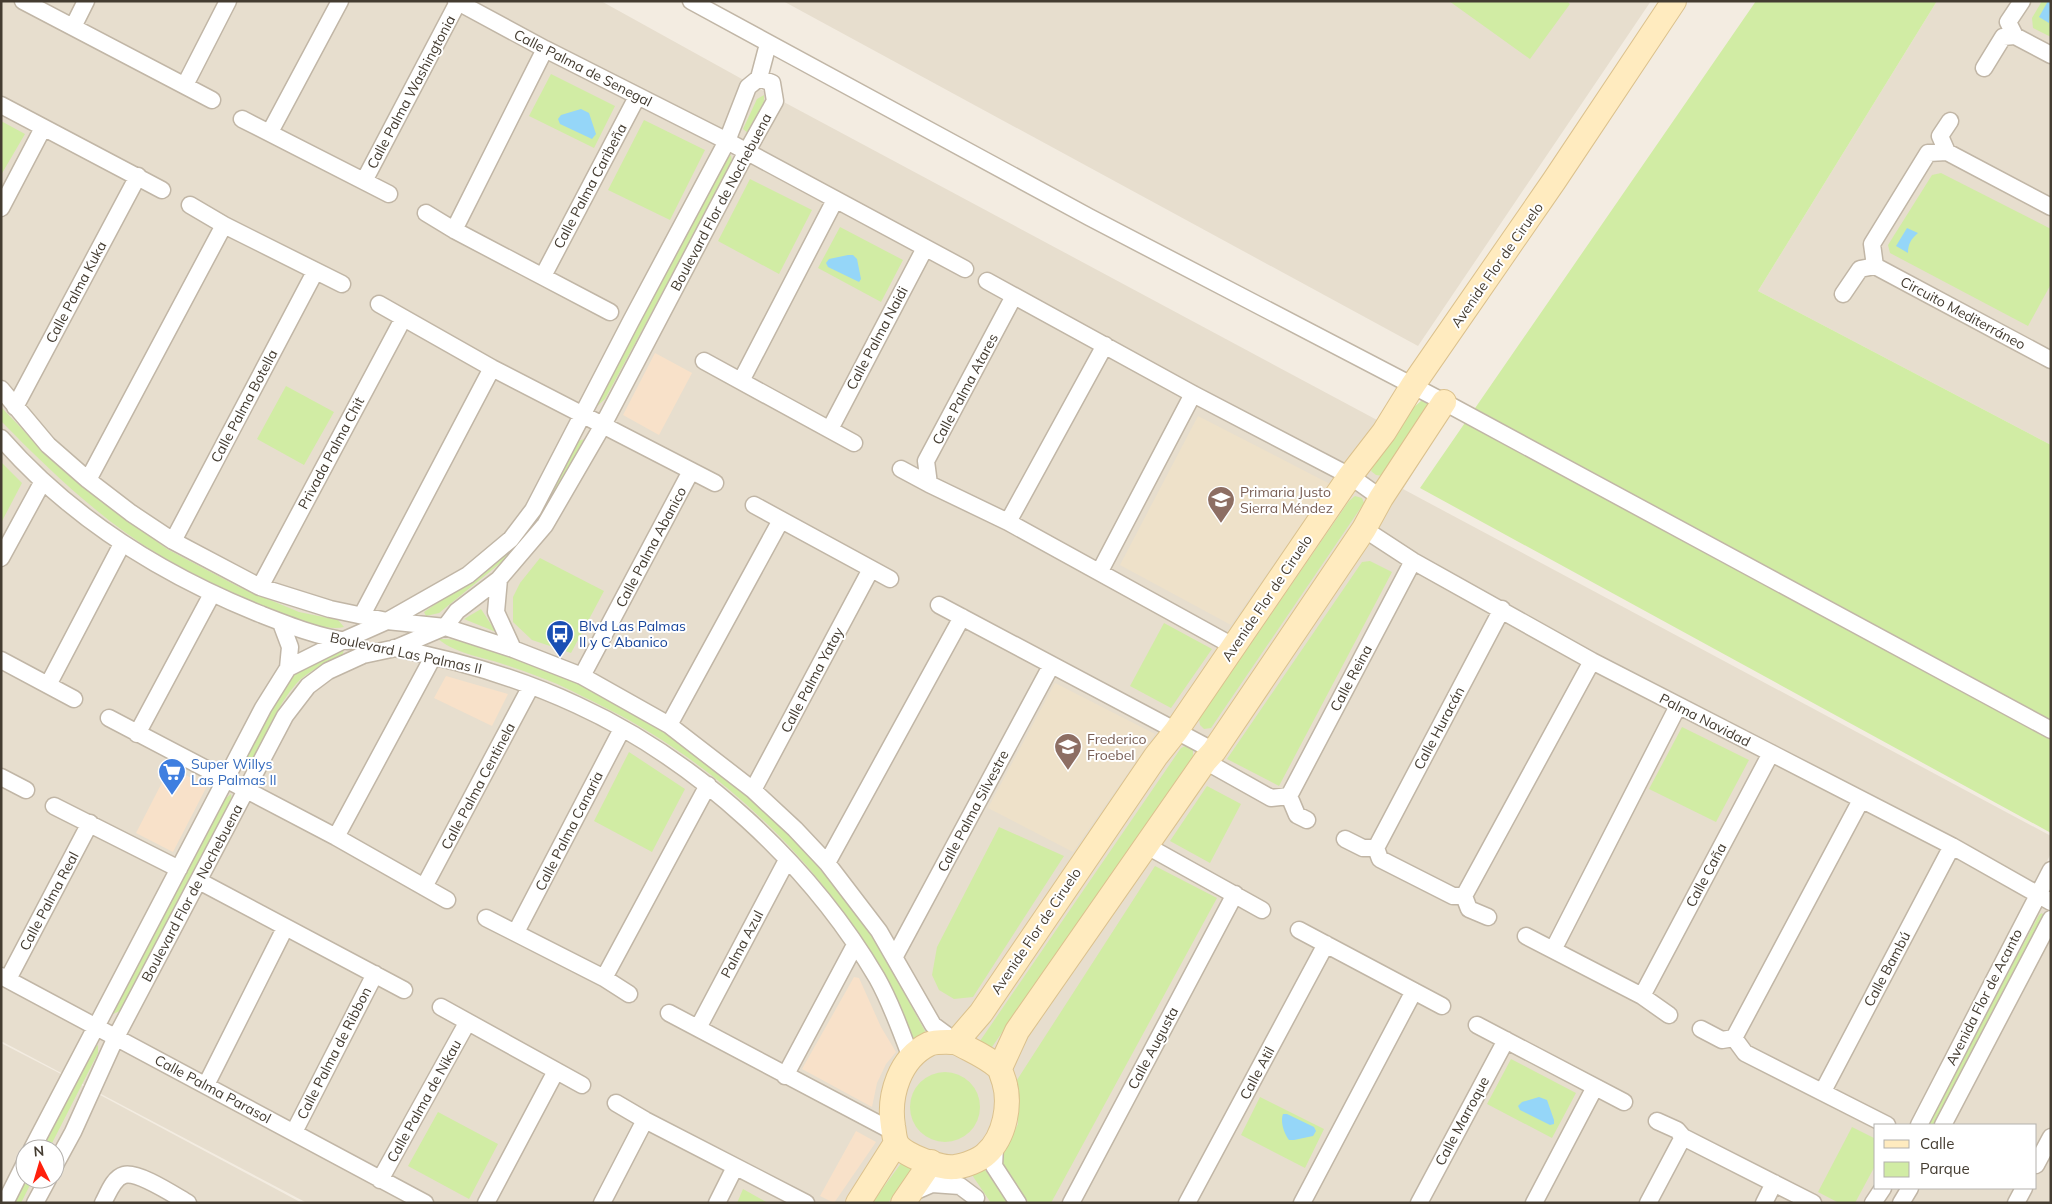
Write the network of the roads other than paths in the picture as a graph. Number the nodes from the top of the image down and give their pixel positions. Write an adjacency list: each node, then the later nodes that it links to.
1 (23, 1): 9 (street)
2 (86, 1): 9 (street)
3 (228, 1): 16 (street)
4 (340, 1): 23 (street)
5 (691, 1): 11 (street)
6 (1674, 1): 55 (main road, Avenide Flor de Ciruelo)
7 (2022, 1): 10 (street)
8 (457, 2): 12 (street, Calle Palma de Senegal); 28 (street, Calle Palma Washingtonia)
9 (73, 26): 16 (street)
10 (2015, 36): 13 (street); 14 (street)
11 (768, 44): 15 (street); 55 (street)
12 (545, 49): 17 (street, Calle Palma de Senegal); 37 (street)
13 (2051, 55)
14 (1984, 68)
15 (759, 78): 24 (street, Boulevard Flor de Nochebuena); 26 (street, Boulevard Flor de Nochebuena)
16 (184, 85): 18 (street)
17 (637, 96): 24 (street, Calle Palma de Senegal); 42 (street, Calle Palma Caribeña)
18 (212, 100)
19 (1, 105): 22 (street)
20 (242, 119): 23 (street, Calle Palma Washingtonia)
21 (1950, 121): 25 (street)
22 (44, 128): 27 (street); 34 (street)
23 (270, 132): 28 (street, Calle Palma Washingtonia)
24 (727, 141): 26 (street, Calle Palma de Senegal); 60 (street, Boulevard Flor de Nochebuena)
25 (1947, 152): 33 (street); 39 (street)
26 (746, 153): 31 (street, Calle Palma de Senegal); 61 (street, Boulevard Flor de Nochebuena)
27 (138, 176): 29 (street); 59 (street, Calle Palma Kuka)
28 (364, 181): 30 (street, Calle Palma Washingtonia)
29 (162, 190)
30 (389, 194)
31 (835, 200): 38 (street); 54 (street)
32 (190, 205): 36 (street)
33 (2051, 207)
34 (1, 208)
35 (426, 213): 37 (street)
36 (224, 225): 41 (street); 68 (street)
37 (454, 230): 42 (street)
38 (925, 248): 40 (street); 62 (street, Calle Palma Naidi)
39 (1875, 266): 45 (street); 51 (street, Circuito Mediterráneo)
40 (965, 269)
41 (316, 272): 44 (street); 77 (street, Calle Palma Botella)
42 (544, 276): 48 (street)
43 (987, 281): 46 (street)
44 (342, 284)
45 (1843, 294)
46 (1014, 296): 50 (street); 71 (street, Calle Palma Atares)
47 (379, 304): 49 (street)
48 (610, 312)
49 (403, 319): 53 (street); 85 (street, Privada Palma Chit)
50 (1105, 345): 57 (street); 75 (street)
51 (2051, 360)
52 (704, 361): 54 (street)
53 (492, 368): 60 (street); 89 (street)
54 (741, 381): 62 (street)
55 (1413, 385): 58 (street); 67 (main road, Avenide Flor de Ciruelo)
56 (1, 389): 59 (street, Boulevard Las Palmas II)
57 (1193, 394): 67 (street); 82 (street)
58 (1444, 402): 72 (main road); 111 (street)
59 (15, 407): 68 (street, Boulevard Las Palmas II)
60 (582, 413): 61 (street); 91 (street, Boulevard Flor de Nochebuena)
61 (603, 426): 66 (street); 83 (street, Boulevard Flor de Nochebuena)
62 (830, 429): 64 (street)
63 (1, 438): 69 (street, Boulevard Las Palmas II)
64 (854, 442)
65 (901, 469): 71 (street)
66 (691, 471): 70 (street); 103 (street, Calle Palma Abanico)
67 (1350, 476): 72 (street); 95 (main road, Avenide Flor de Ciruelo)
68 (88, 480): 77 (street, Boulevard Las Palmas II)
69 (44, 481): 78 (street, Boulevard Las Palmas II); 79 (street)
70 (715, 483)
71 (929, 484): 75 (street)
72 (1381, 498): 76 (main road)
73 (754, 505): 74 (street)
74 (781, 520): 81 (street); 109 (street)
75 (1008, 522): 82 (street)
76 (1364, 529): 80 (street, Palma Navidad); 115 (main road)
77 (173, 541): 85 (street, Boulevard Las Palmas II)
78 (122, 544): 86 (street, Boulevard Las Palmas II); 104 (street)
79 (1, 558)
80 (1413, 561): 88 (street, Palma Navidad); 122 (street, Calle Reina)
81 (871, 569): 84 (street); 121 (street, Calle Palma Yatay)
82 (1100, 571): 95 (street)
83 (498, 579): 93 (street, Boulevard Flor de Nochebuena); 97 (street)
84 (890, 579)
85 (260, 587): 89 (street, Boulevard Las Palmas II)
86 (212, 594): 92 (street, Boulevard Las Palmas II); 113 (street)
87 (938, 605): 90 (street)
88 (1502, 609): 100 (street, Palma Navidad); 131 (street, Calle Huracán)
89 (362, 615): 91 (street, Boulevard Las Palmas II)
90 (962, 617): 101 (street); 133 (street)
91 (387, 621): 93 (street, Boulevard Las Palmas II); 94 (street, Boulevard Flor de Nochebuena)
92 (281, 623): 94 (street, Boulevard Las Palmas II); 102 (street)
93 (445, 627): 96 (street, Boulevard Flor de Nochebuena); 97 (street, Boulevard Las Palmas II)
94 (342, 641): 96 (street, Boulevard Las Palmas II); 102 (street, Boulevard Flor de Nochebuena)
95 (1234, 646): 112 (main road, Avenide Flor de Ciruelo)
96 (396, 648): 98 (street, Boulevard Las Palmas II); 120 (street, Boulevard Flor de Nochebuena)
97 (513, 649): 103 (street, Boulevard Las Palmas II)
98 (433, 657): 105 (street, Boulevard Las Palmas II); 127 (street)
99 (1, 660): 104 (street)
100 (1592, 661): 107 (street, Palma Navidad); 139 (street)
101 (1051, 666): 112 (street); 153 (street, Calle Palma Silvestre)
102 (288, 668): 117 (street, Boulevard Flor de Nochebuena)
103 (582, 676): 109 (street, Boulevard Las Palmas II)
104 (48, 685): 106 (street)
105 (532, 686): 110 (street, Boulevard Las Palmas II); 137 (street, Calle Palma Centinela)
106 (74, 699)
107 (1678, 706): 114 (street, Palma Navidad); 152 (street)
108 (109, 718): 113 (street)
109 (669, 725): 121 (street, Boulevard Las Palmas II)
110 (622, 729): 118 (street, Boulevard Las Palmas II); 148 (street, Calle Palma Canaria)
111 (2051, 730)
112 (1176, 731): 115 (street); 173 (main road, Avenide Flor de Ciruelo)
113 (137, 734): 117 (street)
114 (1771, 753): 123 (street, Palma Navidad); 160 (street, Calle Caña)
115 (1210, 756): 122 (street); 129 (main road)
116 (1, 776): 119 (street)
117 (225, 779): 120 (street); 134 (street, Boulevard Flor de Nochebuena)
118 (708, 785): 132 (street, Boulevard Las Palmas II); 156 (street)
119 (26, 790)
120 (246, 790): 127 (street); 136 (street, Boulevard Flor de Nochebuena)
121 (754, 790): 133 (street, Boulevard Las Palmas II)
122 (1289, 796): 125 (street)
123 (1860, 800): 130 (street, Palma Navidad); 171 (street)
124 (54, 806): 126 (street)
125 (1307, 820)
126 (90, 823): 134 (street); 155 (street, Calle Palma Real)
127 (336, 838): 137 (street)
128 (1345, 839): 131 (street)
129 (1147, 846): 138 (street); 175 (main road)
130 (1952, 846): 140 (street, Palma Navidad); 181 (street, Calle Bambú)
131 (1376, 848): 139 (street)
132 (787, 860): 151 (street, Boulevard Las Palmas II); 168 (street, Palma Azul)
133 (827, 862): 153 (street, Boulevard Las Palmas II)
134 (180, 869): 167 (street, Boulevard Flor de Nochebuena)
135 (2051, 870): 140 (street, Avenida Flor de Acanto)
136 (199, 882): 146 (street, Calle Palma de Ribbon); 170 (street, Boulevard Flor de Nochebuena)
137 (424, 886): 141 (street)
138 (1235, 894): 142 (street); 220 (street, Calle Augusta)
139 (1464, 896): 143 (street)
140 (2044, 898): 187 (street, Avenida Flor de Acanto)
141 (447, 900)
142 (1262, 910)
143 (1488, 917)
144 (486, 918): 148 (street)
145 (2051, 919): 188 (street, Avenida Flor de Acanto)
146 (285, 928): 154 (street, Calle Palma de Ribbon); 178 (street)
147 (1299, 930): 150 (street)
148 (516, 932): 156 (street)
149 (1526, 936): 152 (street)
150 (1326, 944): 158 (street); 221 (street, Calle Atil)
151 (855, 945): 174 (street, Boulevard Las Palmas II); 177 (street)
152 (1553, 950): 160 (street)
153 (895, 956): 173 (street, Boulevard Las Palmas II)
154 (375, 974): 157 (street, Calle Palma de Ribbon); 189 (street, Calle Palma de Ribbon)
155 (4, 978): 167 (street, Calle Palma Parasol)
156 (604, 978): 159 (street)
157 (404, 990)
158 (1414, 991): 161 (street); 222 (street)
159 (629, 994)
160 (1642, 996): 164 (street)
161 (1442, 1006)
162 (441, 1007): 165 (street, Calle Palma de Nikau)
163 (670, 1013): 168 (street)
164 (1669, 1015)
165 (467, 1023): 176 (street, Calle Palma de Nikau); 200 (street, Calle Palma de Nikau)
166 (1478, 1025): 172 (street)
167 (95, 1028): 170 (street, Calle Palma Parasol); 193 (street, Boulevard Flor de Nochebuena)
168 (698, 1028): 177 (street)
169 (1701, 1029): 171 (street)
170 (116, 1037): 178 (street, Calle Palma Parasol); 195 (street, Boulevard Flor de Nochebuena)
171 (1734, 1038): 181 (street)
172 (1506, 1040): 180 (street); 223 (street, Calle Marroque)
173 (956, 1042): 174 (main road); 175 (main road)
174 (911, 1058): 192 (main road)
175 (1000, 1068): 194 (main road)
176 (556, 1071): 179 (street, Calle Palma de Nikau); 214 (street)
177 (784, 1076): 192 (street)
178 (206, 1085): 189 (street, Calle Palma Parasol)
179 (582, 1085)
180 (1595, 1088): 182 (street); 224 (street)
181 (1823, 1091): 186 (street)
182 (1624, 1102)
183 (616, 1103): 184 (street)
184 (645, 1120): 198 (street); 215 (street)
185 (1658, 1121): 190 (street)
186 (1885, 1124)
187 (1919, 1124)
188 (1944, 1124)
189 (294, 1132): 200 (street, Calle Palma Parasol)
190 (1683, 1136): 202 (street); 225 (street)
191 (2051, 1137): 197 (street)
192 (895, 1138): 196 (main road); 218 (main road)
193 (37, 1139)
194 (995, 1146): 199 (main road); 219 (street)
195 (65, 1147)
196 (930, 1162): 199 (main road); 207 (main road)
197 (2037, 1163)
198 (735, 1167): 216 (street); 217 (street)
199 (954, 1168): 208 (street)
200 (380, 1180): 213 (street, Calle Palma Parasol)
201 (15, 1183): 209 (street)
202 (1774, 1183): 226 (street); 227 (street)
203 (43, 1189): 210 (street)
204 (1882, 1189): 228 (street)
205 (1909, 1189): 229 (street)
206 (2023, 1189): 230 (street)
207 (906, 1198): 208 (street)
208 (978, 1201)
209 (5, 1203)
210 (35, 1203)
211 (103, 1203): 212 (street)
212 (188, 1203)
213 (426, 1203)
214 (486, 1203)
215 (602, 1203)
216 (716, 1203)
217 (806, 1203)
218 (858, 1203)
219 (1018, 1203)
220 (1071, 1203)
221 (1187, 1203)
222 (1302, 1203)
223 (1419, 1203)
224 (1534, 1203)
225 (1648, 1203)
226 (1764, 1203)
227 (1813, 1203)
228 (1874, 1203)
229 (1901, 1203)
230 (2016, 1203)

